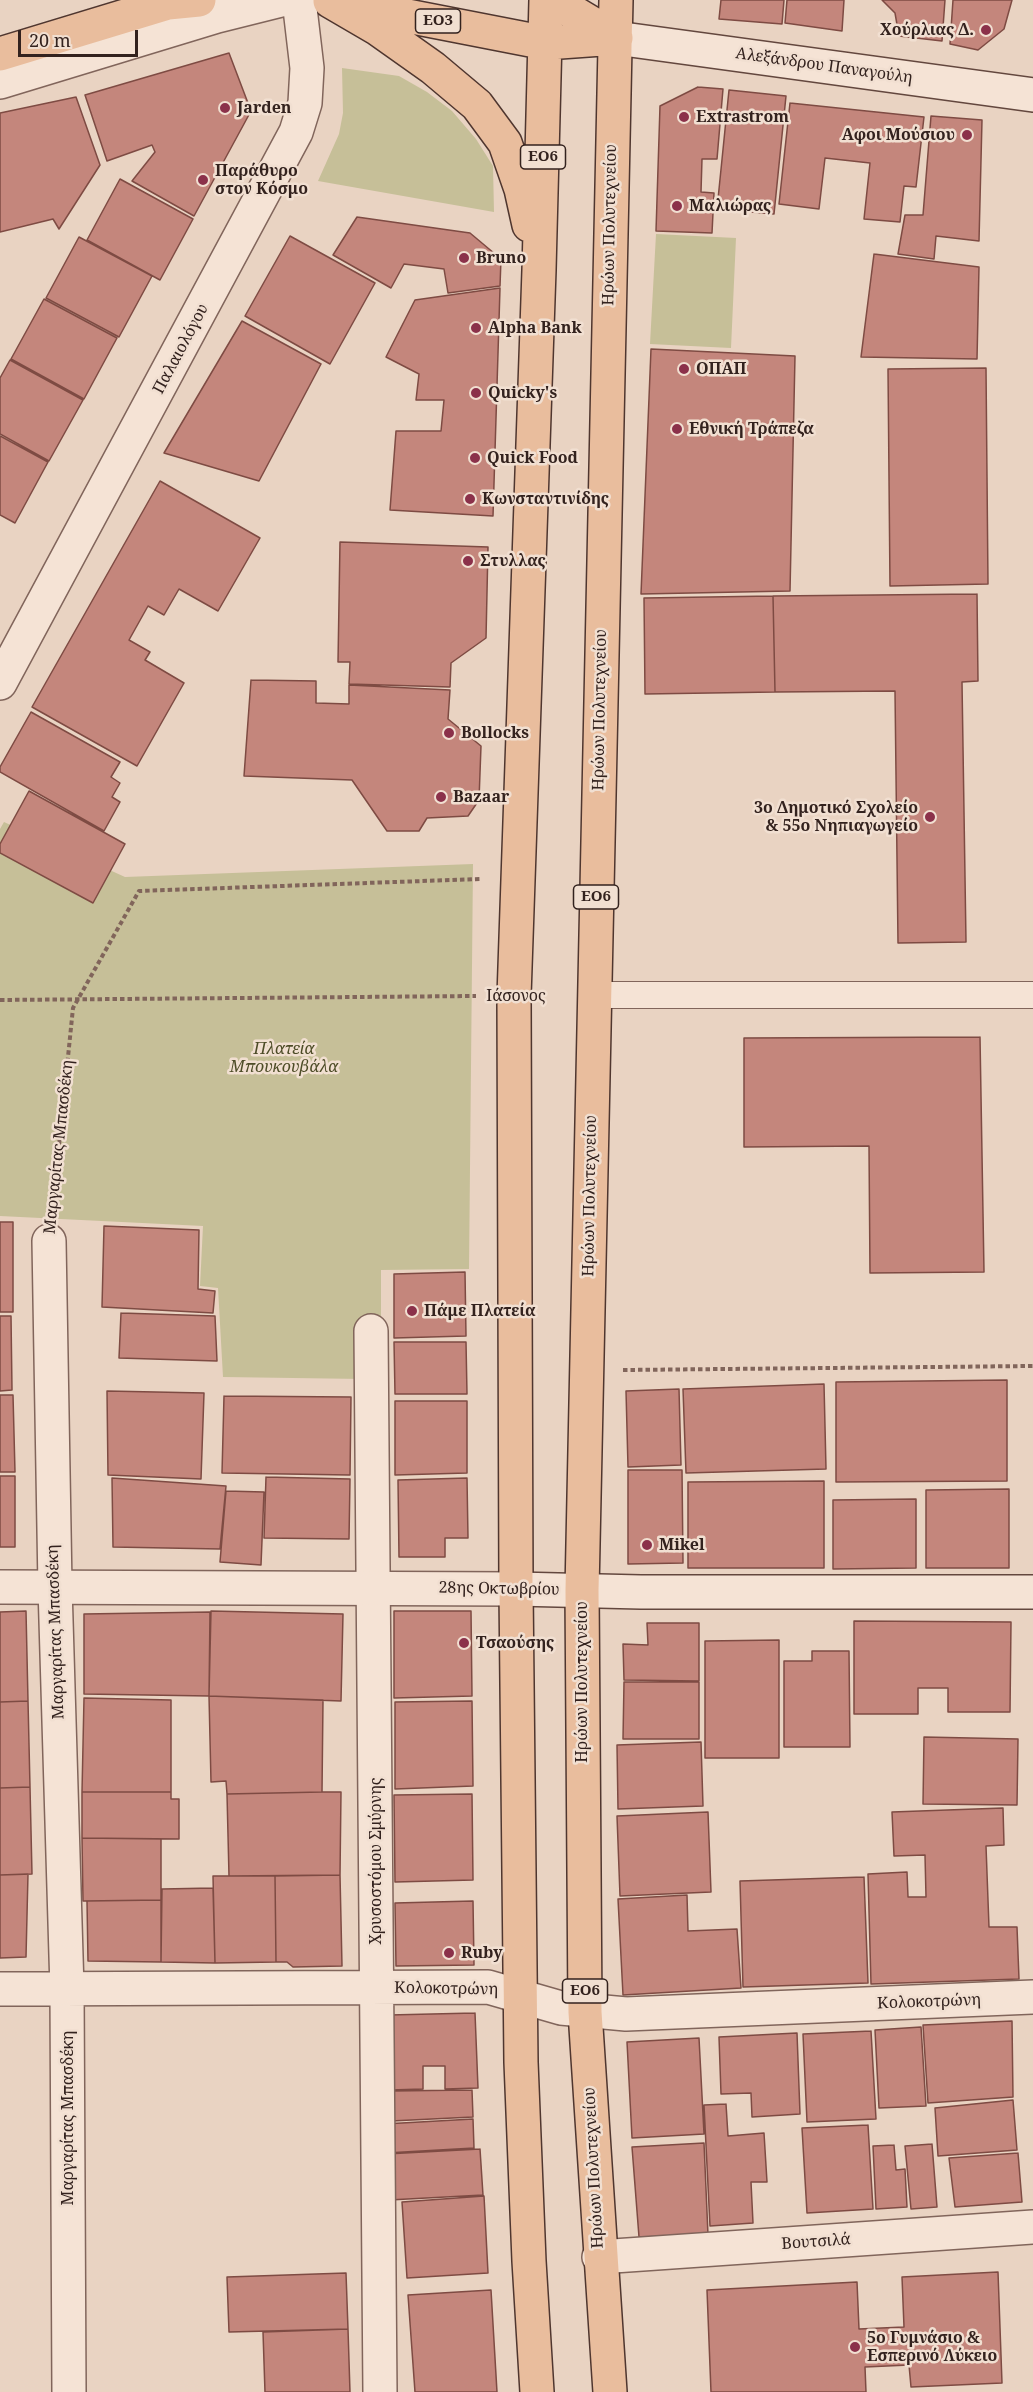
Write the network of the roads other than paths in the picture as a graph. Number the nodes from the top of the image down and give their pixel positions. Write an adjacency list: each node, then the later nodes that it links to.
1 (199, 0): 9 (main road)
2 (280, 0): 10 (street)
3 (318, 0): 8 (main road, ΕΟ3); 12 (main road); 13 (street, Παλαιολόγου)
4 (546, 0): 8 (main road, ΕΟ6)
5 (553, 0): 7 (main road)
6 (616, 0): 7 (main road, Ηρώων Πολυτεχνείου)
7 (616, 38): 8 (main road, ΕΟ3); 11 (street, Αλεξάνδρου Παναγούλη); 14 (main road, Ηρώων Πολυτεχνείου / ΕΟ6)
8 (546, 43): 12 (main road, ΕΟ6)
9 (0, 54)
10 (0, 82)
11 (1033, 95)
12 (539, 270): 21 (main road, ΕΟ6)
13 (0, 683)
14 (594, 995): 15 (street); 22 (main road, Ηρώων Πολυτεχνείου / ΕΟ6)
15 (1033, 995)
16 (49, 1241): 19 (street, Μαργαρίτας Μπασδέκη)
17 (371, 1331): 20 (street, Χρυσοστόμου Σμύρνης)
18 (0, 1587): 19 (street, 28ης Οκτωβρίου)
19 (55, 1587): 20 (street, 28ης Οκτωβρίου); 26 (street, Μαργαρίτας Μπασδέκη)
20 (374, 1588): 21 (street, 28ης Οκτωβρίου); 24 (street, Χρυσοστόμου Σμύρνης)
21 (516, 1589): 22 (street, 28ης Οκτωβρίου); 27 (main road, ΕΟ6)
22 (582, 1590): 23 (street, 28ης Οκτωβρίου); 29 (main road, Ηρώων Πολυτεχνείου / ΕΟ6)
23 (1033, 1592)
24 (376, 1987): 26 (street, Κολοκοτρώνη); 27 (street, Κολοκοτρώνη); 33 (street, Χρυσοστόμου Σμύρνης)
25 (0, 1989): 26 (street, Κολοκοτρώνη)
26 (67, 1989): 32 (street, Μαργαρίτας Μπασδέκη)
27 (520, 1994): 29 (street, Κολοκοτρώνη); 34 (main road, ΕΟ6)
28 (1033, 1997): 29 (street, Κολοκοτρώνη)
29 (585, 2012): 31 (main road, Ηρώων Πολυτεχνείου / ΕΟ6)
30 (1033, 2227): 31 (street, Βουτσιλά)
31 (599, 2257): 35 (main road, Ηρώων Πολυτεχνείου / ΕΟ6)
32 (69, 2392)
33 (380, 2392)
34 (537, 2392)
35 (610, 2392)

